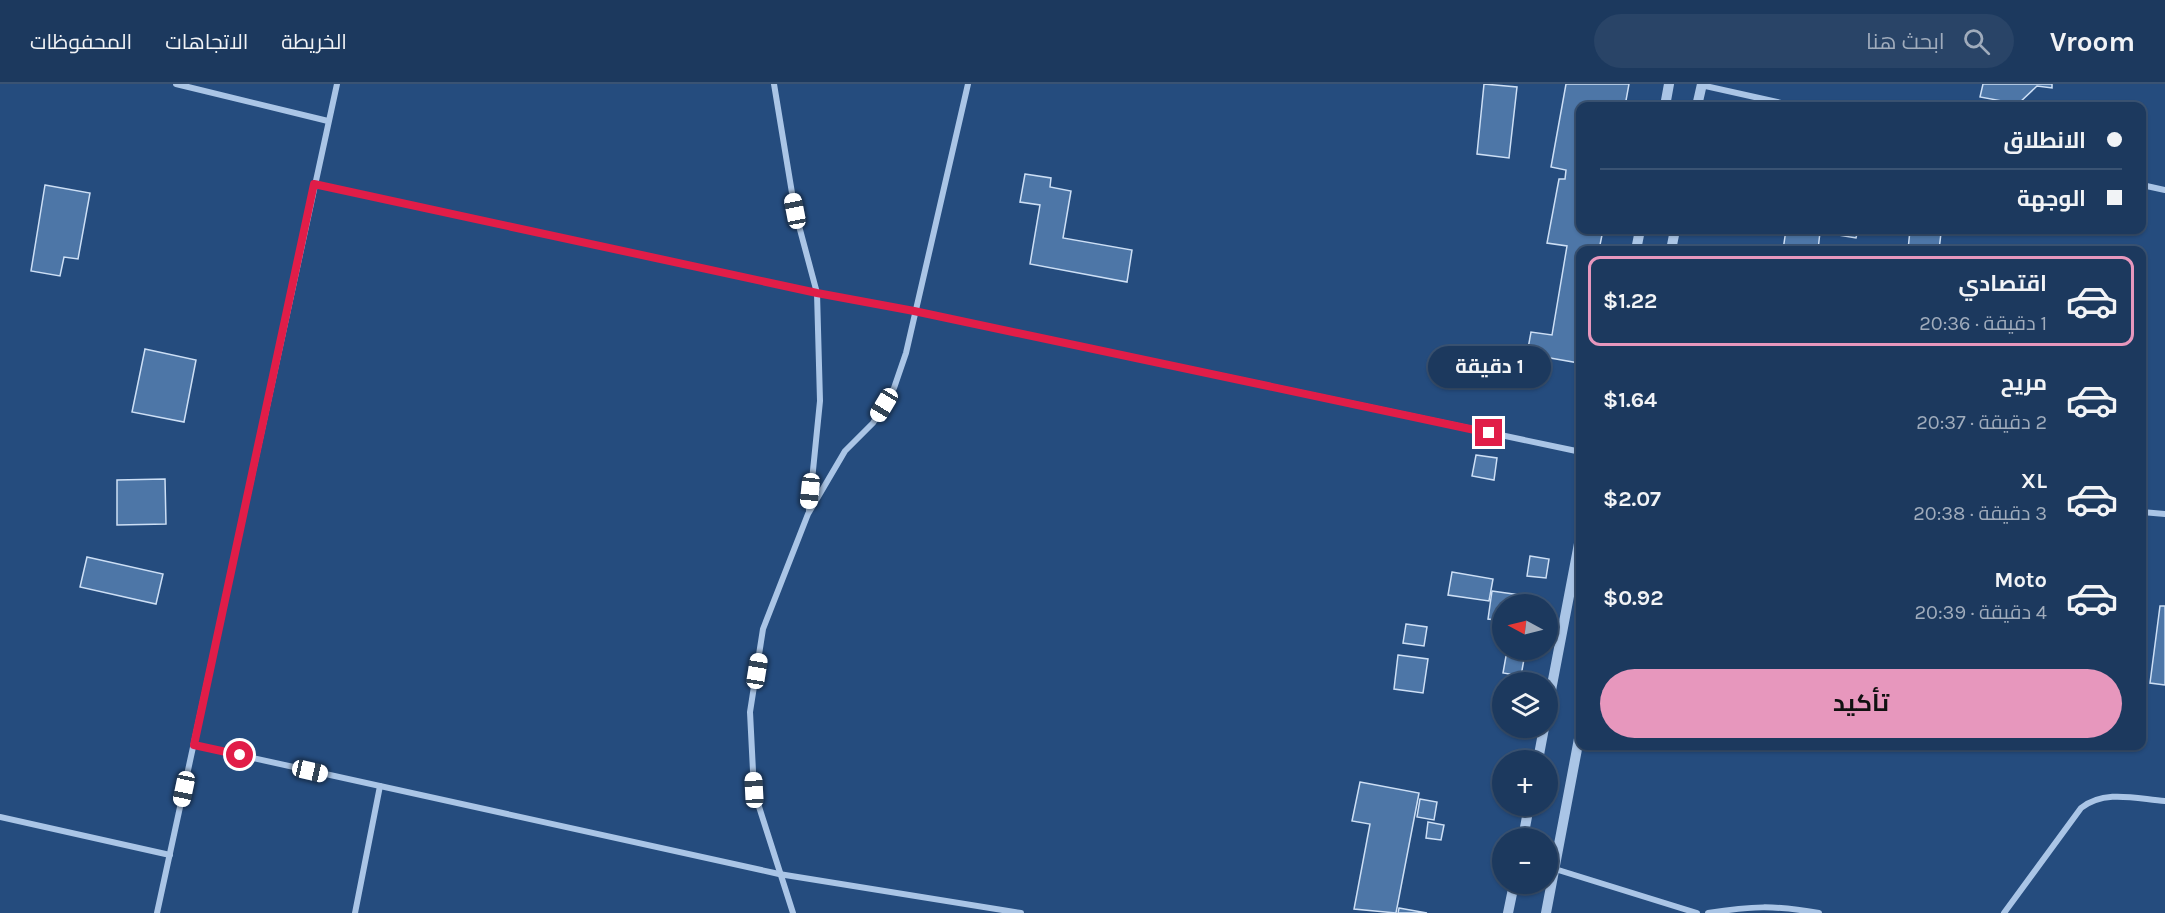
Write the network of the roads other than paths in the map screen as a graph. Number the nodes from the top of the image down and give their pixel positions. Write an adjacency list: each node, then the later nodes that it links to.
1 (176, 84): 10 (street)
2 (337, 84): 10 (street)
3 (774, 84): 14 (street)
4 (968, 84): 15 (street)
5 (1669, 84): 7 (street)
6 (1702, 85): 8 (street); 9 (street)
7 (1666, 102)
8 (1698, 102)
9 (1777, 102)
10 (328, 121): 11 (street)
11 (314, 184): 14 (street); 22 (street)
12 (2146, 186): 13 (street)
13 (2165, 190)
14 (817, 293): 15 (street); 18 (street)
15 (914, 311): 16 (street); 18 (street)
16 (1576, 451)
17 (2146, 512): 19 (street)
18 (808, 514): 30 (street)
19 (2165, 514)
20 (1576, 559): 21 (street)
21 (1554, 672)
22 (194, 745): 24 (street); 28 (street)
23 (1577, 750): 27 (street)
24 (380, 786): 30 (street); 34 (street)
25 (2165, 801): 42 (street)
26 (0, 817): 28 (street)
27 (1558, 853)
28 (170, 855): 33 (street)
29 (1558, 870): 39 (street)
30 (779, 874): 35 (street); 36 (street)
31 (1512, 894): 37 (street)
32 (1550, 894): 38 (street)
33 (157, 913)
34 (354, 913)
35 (793, 913)
36 (1021, 913)
37 (1508, 913)
38 (1546, 913)
39 (1697, 913)
40 (1708, 913): 41 (street)
41 (1819, 913)
42 (2004, 913)

